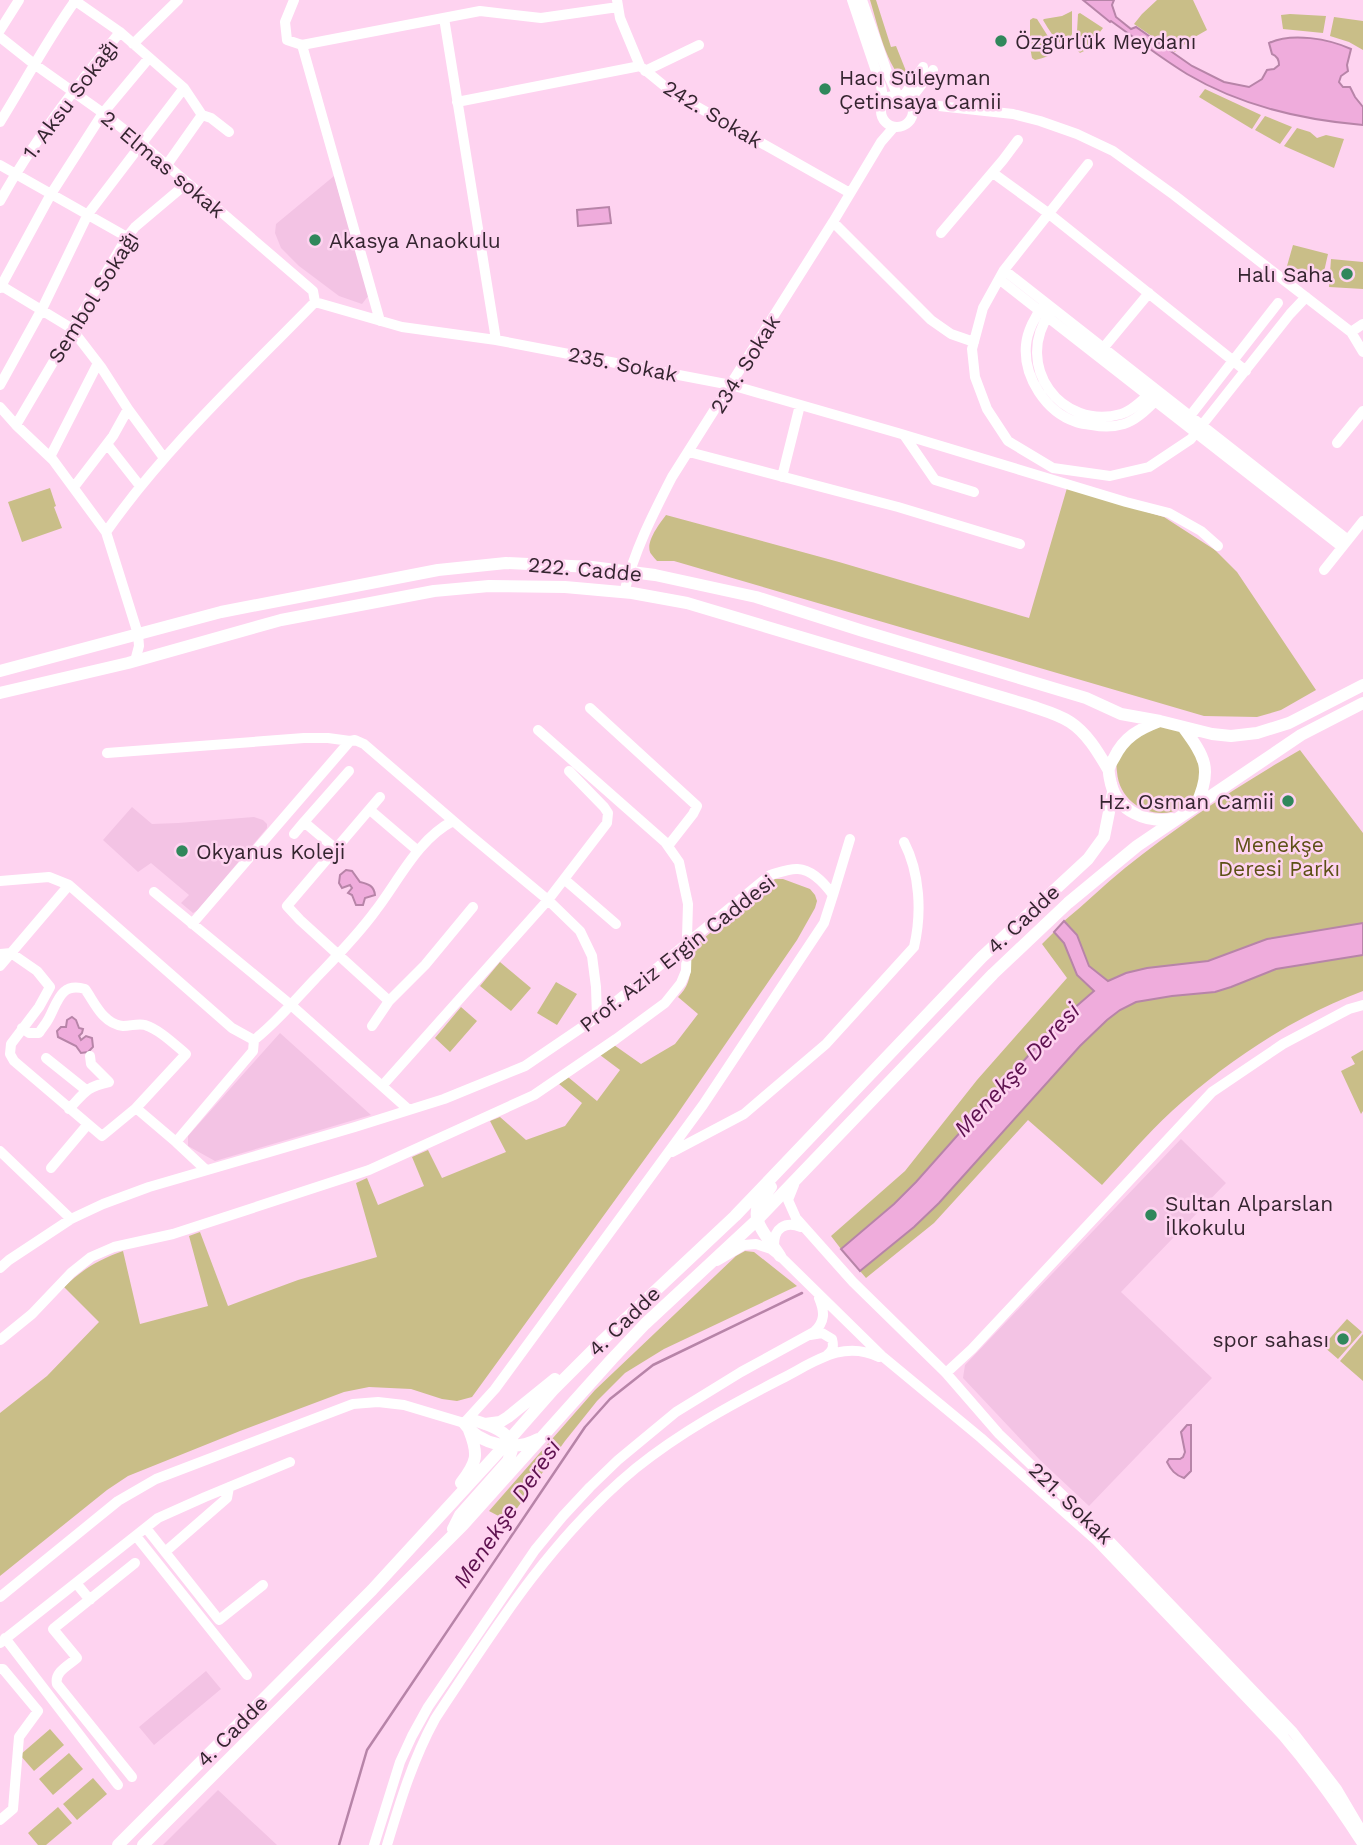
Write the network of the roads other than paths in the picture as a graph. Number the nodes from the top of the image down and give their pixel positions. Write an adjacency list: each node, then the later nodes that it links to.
1 (19, 0): 9 (street)
2 (178, 0): 12 (street)
3 (295, 0): 13 (street)
4 (852, 0): 23 (street)
5 (862, 0): 21 (street)
6 (74, 1): 10 (street); 16 (street)
7 (618, 3): 8 (street); 17 (street, 242. Sokak)
8 (444, 18): 13 (street); 22 (street)
9 (0, 30)
10 (120, 32): 12 (street); 20 (street, 1. Aksu Sokağı)
11 (2, 42): 16 (street, 2. Elmas sokak)
12 (133, 44): 15 (street)
13 (302, 45): 57 (street)
14 (699, 46): 17 (street)
15 (149, 58): 19 (street); 25 (street)
16 (34, 64): 20 (street, 2. Elmas sokak); 29 (street)
17 (643, 69): 22 (street); 41 (street, 242. Sokak)
18 (928, 69): 21 (street)
19 (184, 88): 26 (street); 34 (street)
20 (73, 92): 25 (street, 2. Elmas sokak); 38 (street, 1. Aksu Sokağı)
21 (905, 99): 23 (street); 24 (street); 27 (street)
22 (457, 102): 61 (street)
23 (884, 102): 28 (street)
24 (939, 106): 27 (street); 52 (street)
25 (103, 113): 34 (street, 2. Elmas sokak); 42 (street)
26 (202, 115): 31 (street); 37 (street)
27 (912, 118): 30 (street)
28 (884, 121): 30 (street); 33 (street, 234. Sokak)
29 (0, 122)
30 (894, 127): 33 (street, 234. Sokak)
31 (229, 132)
32 (1018, 140): 39 (street)
33 (881, 142): 41 (street, 234. Sokak)
34 (141, 143): 37 (street, 2. Elmas sokak); 45 (street)
35 (1088, 164): 44 (street)
36 (0, 165): 38 (street)
37 (166, 166): 40 (street, 2. Elmas sokak)
38 (15, 173): 42 (street); 43 (street, 1. Aksu Sokağı)
39 (993, 173): 44 (street); 47 (street)
40 (187, 184): 48 (street, Sembol Sokağı); 53 (street, 2. Elmas sokak)
41 (850, 193): 46 (street, 234. Sokak)
42 (51, 194): 45 (street); 50 (street)
43 (0, 201)
44 (1048, 213): 49 (street); 51 (street)
45 (88, 214): 48 (street); 55 (street)
46 (833, 222): 62 (street); 69 (street, 234. Sokak)
47 (941, 233)
48 (127, 237): 59 (street, Sembol Sokağı)
49 (1002, 275): 56 (street); 62 (street)
50 (0, 286): 55 (street)
51 (1149, 293): 63 (street); 65 (street)
52 (1306, 297): 60 (street); 67 (street)
53 (315, 302): 57 (street, 235. Sokak); 83 (street)
54 (1278, 303): 65 (street)
55 (42, 309): 59 (street); 68 (street)
56 (1046, 309): 63 (street); 70 (street)
57 (380, 321): 61 (street, 235. Sokak)
58 (1363, 324): 60 (street)
59 (71, 328): 66 (street); 76 (street, Sembol Sokağı)
60 (1351, 332): 64 (street)
61 (496, 340): 69 (street, 235. Sokak)
62 (974, 342): 77 (street)
63 (1100, 352): 70 (street)
64 (1363, 352)
65 (1233, 361): 67 (street); 75 (street)
66 (98, 363): 73 (street); 82 (street)
67 (1246, 371): 77 (street)
68 (0, 385)
69 (731, 385): 71 (street, 235. Sokak); 81 (street, 234. Sokak)
70 (1155, 395): 75 (street); 77 (street)
71 (800, 405): 78 (street, 235. Sokak); 84 (street)
72 (0, 407): 76 (street)
73 (128, 409): 80 (street); 83 (street)
74 (1363, 411): 79 (street)
75 (1189, 416): 77 (street)
76 (16, 425): 82 (street)
77 (1199, 430): 90 (street)
78 (904, 435): 87 (street); 92 (street, 235. Sokak)
79 (1337, 443)
80 (107, 444): 85 (street); 86 (street)
81 (689, 453): 84 (street); 94 (street, 234. Sokak)
82 (50, 457): 86 (street)
83 (164, 458): 85 (street)
84 (782, 477): 91 (street)
85 (140, 486): 89 (street)
86 (74, 487): 89 (street)
87 (974, 492)
88 (1363, 521): 90 (street)
89 (106, 532): 96 (street)
90 (1345, 543): 93 (street)
91 (1020, 544)
92 (1218, 546)
93 (1324, 570)
94 (629, 572): 95 (street, 234. Sokak); 96 (main road, 222. Cadde); 103 (main road, 222. Cadde)
95 (624, 593): 97 (main road, 222. Cadde); 108 (main road, 222. Cadde)
96 (138, 634): 97 (street); 98 (main road, 222. Cadde)
97 (135, 661): 100 (main road, 222. Cadde)
98 (0, 671)
99 (1363, 685): 104 (main road)
100 (0, 693)
101 (1363, 703): 113 (main road)
102 (590, 708): 121 (street)
103 (1160, 721): 104 (main road); 108 (main road)
104 (1183, 727): 113 (main road)
105 (538, 730): 121 (street)
106 (350, 741): 107 (street); 116 (street); 131 (street)
107 (107, 753)
108 (1108, 769): 111 (main road)
109 (349, 771): 117 (street)
110 (569, 771): 124 (street)
111 (1113, 792): 115 (main road); 156 (main road, 4. Cadde)
112 (380, 797): 114 (street)
113 (1196, 805): 115 (main road)
114 (370, 810): 122 (street); 123 (street)
115 (1175, 819): 159 (main road, 4. Cadde)
116 (453, 821): 123 (street); 129 (street)
117 (304, 822): 118 (street); 122 (street)
118 (294, 834)
119 (850, 839): 128 (street)
120 (904, 842): 155 (street)
121 (668, 846): 133 (street)
122 (336, 849): 136 (street)
123 (418, 851): 136 (street)
124 (564, 879): 129 (street); 132 (street)
125 (0, 881): 126 (street)
126 (69, 885): 134 (street); 144 (street)
127 (154, 892): 131 (street)
128 (834, 895): 133 (street, Prof. Aziz Ergin Caddesi); 155 (street)
129 (548, 900): 141 (street); 147 (street)
130 (473, 906): 138 (street)
131 (192, 924): 139 (street)
132 (615, 924)
133 (686, 943): 141 (street, Prof. Aziz Ergin Caddesi); 168 (street)
134 (11, 953): 135 (street); 137 (street); 143 (street)
135 (0, 954)
136 (338, 955): 138 (street); 139 (street)
137 (0, 966)
138 (389, 1001): 142 (street)
139 (290, 1005): 144 (street); 147 (street)
140 (1363, 1005): 172 (street)
141 (597, 1017): 151 (street, Prof. Aziz Ergin Caddesi)
142 (372, 1026)
143 (22, 1028): 149 (street); 150 (street)
144 (254, 1040): 153 (street)
145 (90, 1056): 148 (street)
146 (47, 1058): 148 (street)
147 (383, 1086): 151 (street)
148 (86, 1090): 150 (street)
149 (136, 1108): 152 (street); 153 (street)
150 (69, 1109): 152 (street)
151 (409, 1110): 158 (street, Prof. Aziz Ergin Caddesi)
152 (88, 1124): 157 (street)
153 (176, 1142): 158 (street)
154 (0, 1151): 160 (street)
155 (669, 1154): 174 (street)
156 (793, 1155): 161 (main road); 169 (main road, 4. Cadde)
157 (51, 1168)
158 (206, 1170): 160 (street, Prof. Aziz Ergin Caddesi)
159 (800, 1176): 161 (main road, 4. Cadde); 162 (street, 221. Sokak)
160 (71, 1219): 164 (street, Prof. Aziz Ergin Caddesi)
161 (757, 1220): 163 (main road); 165 (main road, 4. Cadde)
162 (805, 1228): 163 (street); 172 (street, 221. Sokak)
163 (777, 1251): 165 (street); 166 (street)
164 (2, 1263)
165 (712, 1263): 175 (main road, 4. Cadde)
166 (813, 1289): 167 (street); 171 (street)
167 (810, 1335): 170 (street); 198 (street)
168 (0, 1340)
169 (594, 1349): 173 (main road); 176 (main road, 4. Cadde)
170 (826, 1356): 171 (street); 199 (street)
171 (890, 1362): 200 (street)
172 (946, 1373): 195 (street, 221. Sokak)
173 (485, 1424): 174 (main road); 176 (main road)
174 (466, 1426): 176 (main road); 179 (main road); 187 (street)
175 (541, 1437): 176 (main road); 182 (main road, 4. Cadde)
176 (508, 1444): 179 (main road, 4. Cadde); 182 (main road)
177 (290, 1462): 178 (street)
178 (229, 1487): 180 (street); 183 (street)
179 (438, 1520): 196 (main road, 4. Cadde)
180 (146, 1528): 181 (street); 183 (street)
181 (136, 1536): 185 (street); 191 (street)
182 (449, 1539): 197 (main road, 4. Cadde)
183 (165, 1552): 186 (street)
184 (135, 1563): 188 (street)
185 (76, 1583): 188 (street); 189 (street)
186 (263, 1585)
187 (0, 1597)
188 (89, 1600): 192 (street)
189 (3, 1641): 193 (street)
190 (0, 1669): 194 (street)
191 (247, 1675)
192 (132, 1777)
193 (118, 1785)
194 (0, 1820)
195 (1363, 1833)
196 (118, 1845)
197 (143, 1845)
198 (374, 1845)
199 (387, 1845)
200 (1363, 1845)

